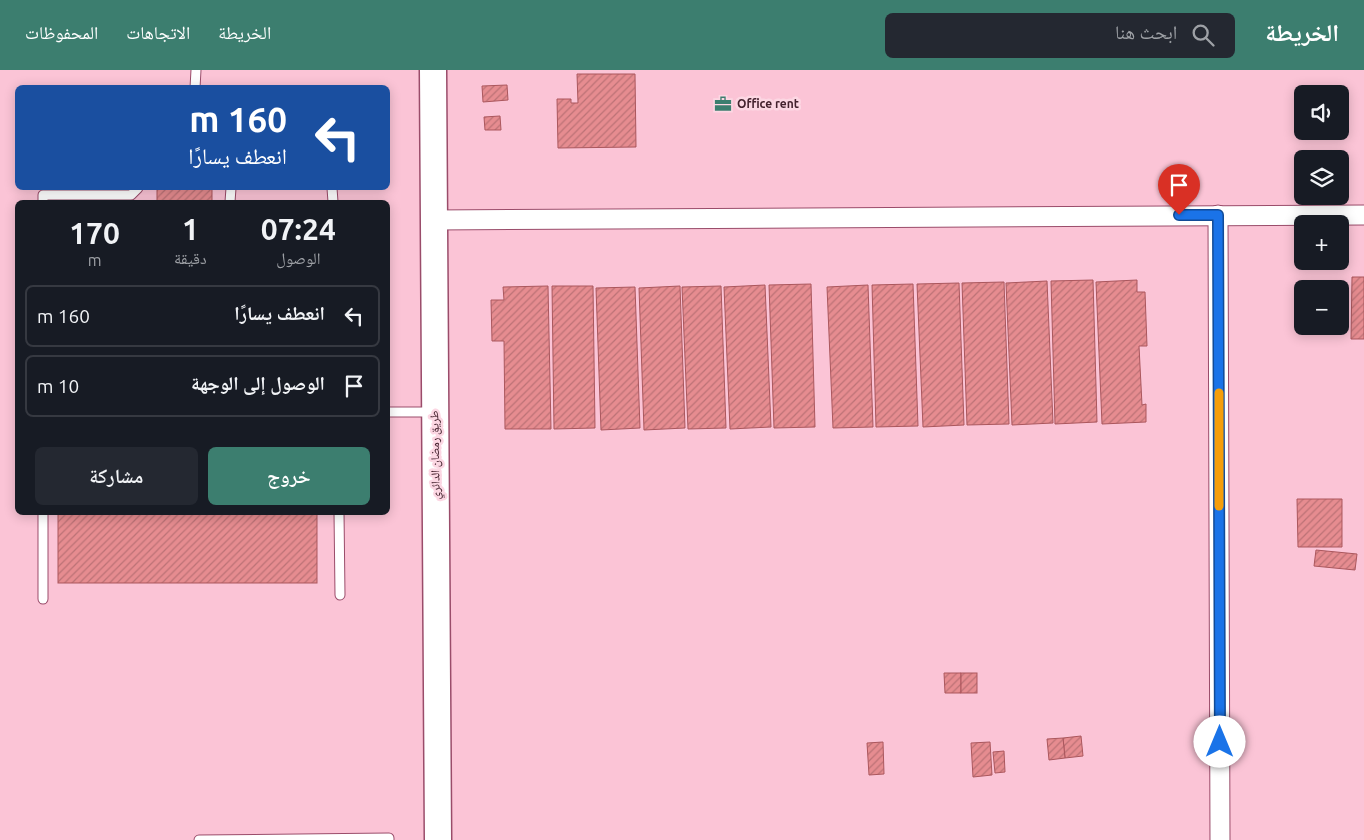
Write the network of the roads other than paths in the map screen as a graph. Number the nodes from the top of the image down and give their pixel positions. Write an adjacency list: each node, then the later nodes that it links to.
1 (196, 70): 3 (lane)
2 (433, 70): 8 (street, طريق رمضان الدائري)
3 (195, 85)
4 (136, 190): 5 (lane)
5 (43, 200)
6 (1218, 215): 7 (street); 8 (street); 18 (street)
7 (1364, 215)
8 (433, 220): 10 (street, طريق رمضان الدائري)
9 (390, 412): 10 (lane)
10 (434, 412): 17 (street, طريق رمضان الدائري)
11 (43, 515): 14 (lane)
12 (339, 515): 13 (lane)
13 (340, 595)
14 (43, 599)
15 (199, 840): 16 (lane)
16 (389, 840)
17 (438, 840)
18 (1220, 840)

